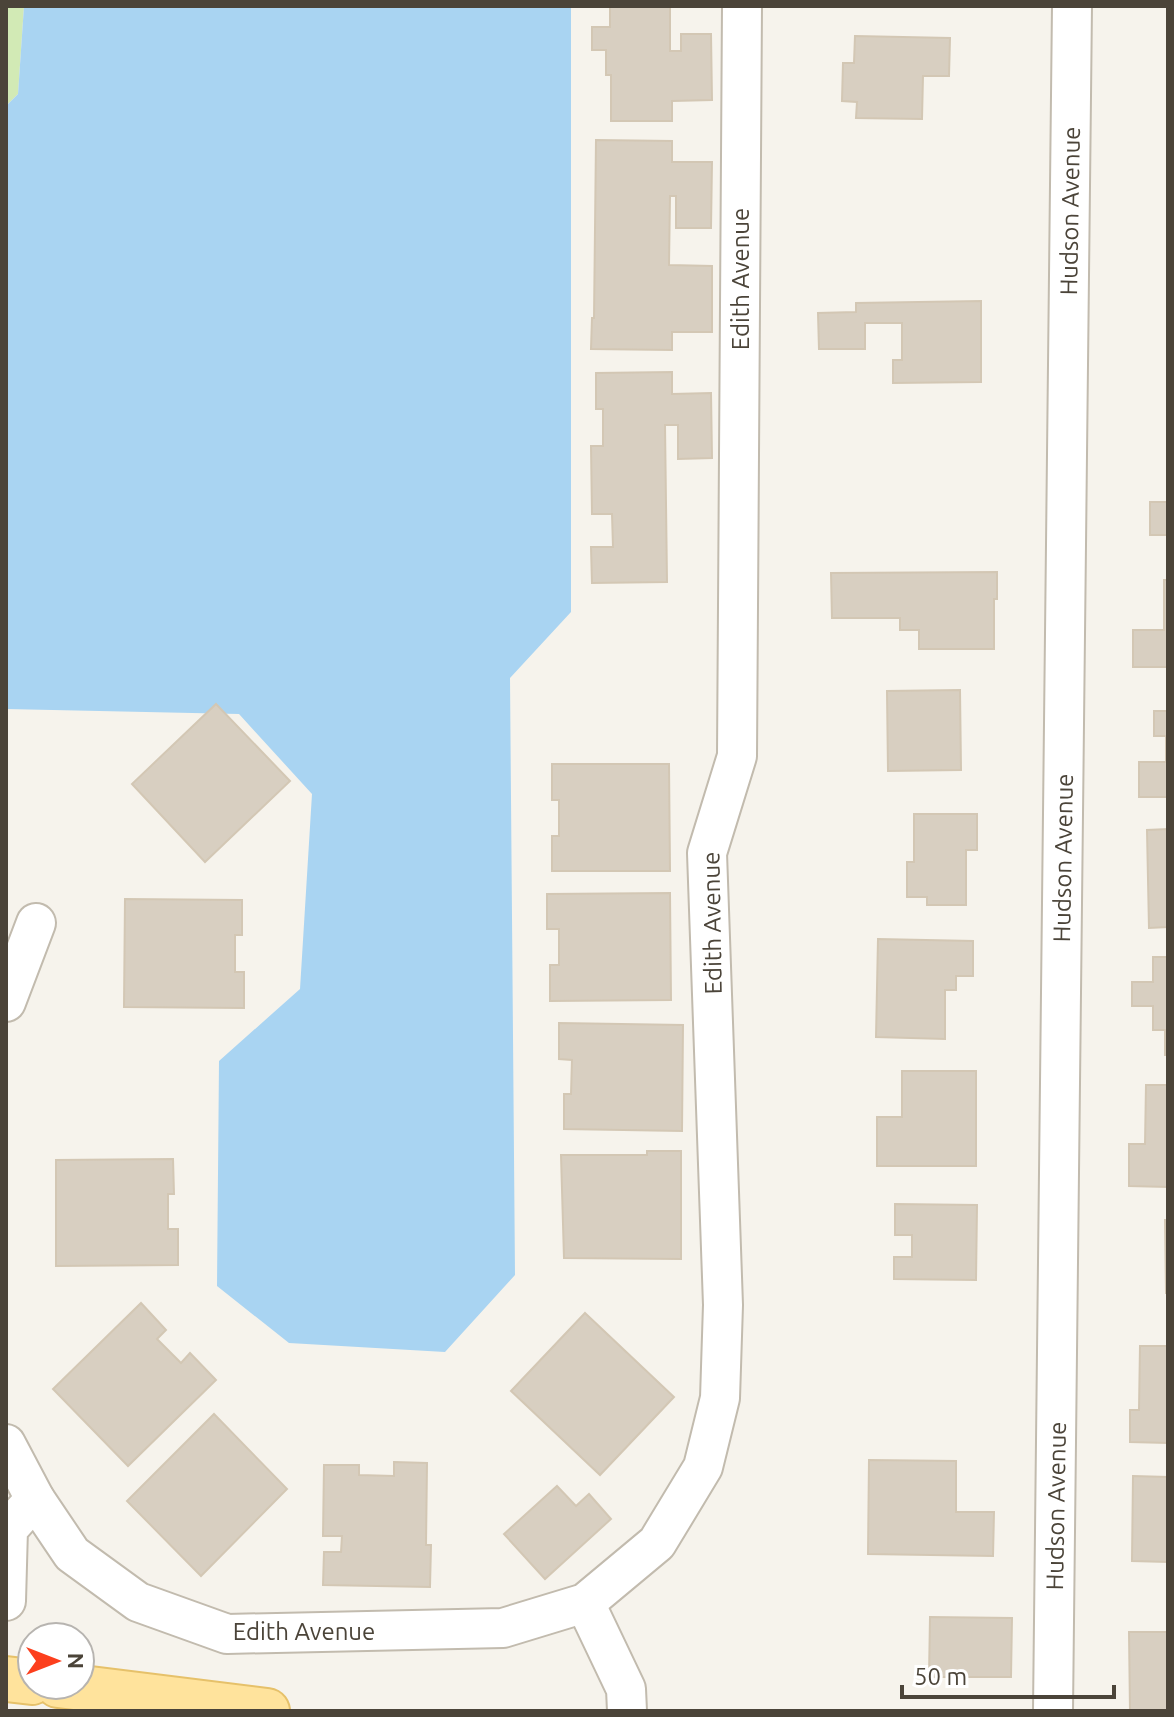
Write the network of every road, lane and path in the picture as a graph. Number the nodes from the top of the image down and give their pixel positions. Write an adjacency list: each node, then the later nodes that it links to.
1 (742, 6): 8 (street, Edith Avenue)
2 (1072, 6): 12 (street, Hudson Avenue)
3 (36, 923): 4 (street)
4 (6, 1002)
5 (6, 1444): 6 (street, Edith Avenue)
6 (35, 1499): 7 (street); 8 (street, Edith Avenue)
7 (6, 1601)
8 (585, 1603): 11 (street)
9 (96, 1690): 10 (main road)
10 (267, 1711)
11 (627, 1711)
12 (1053, 1711)

